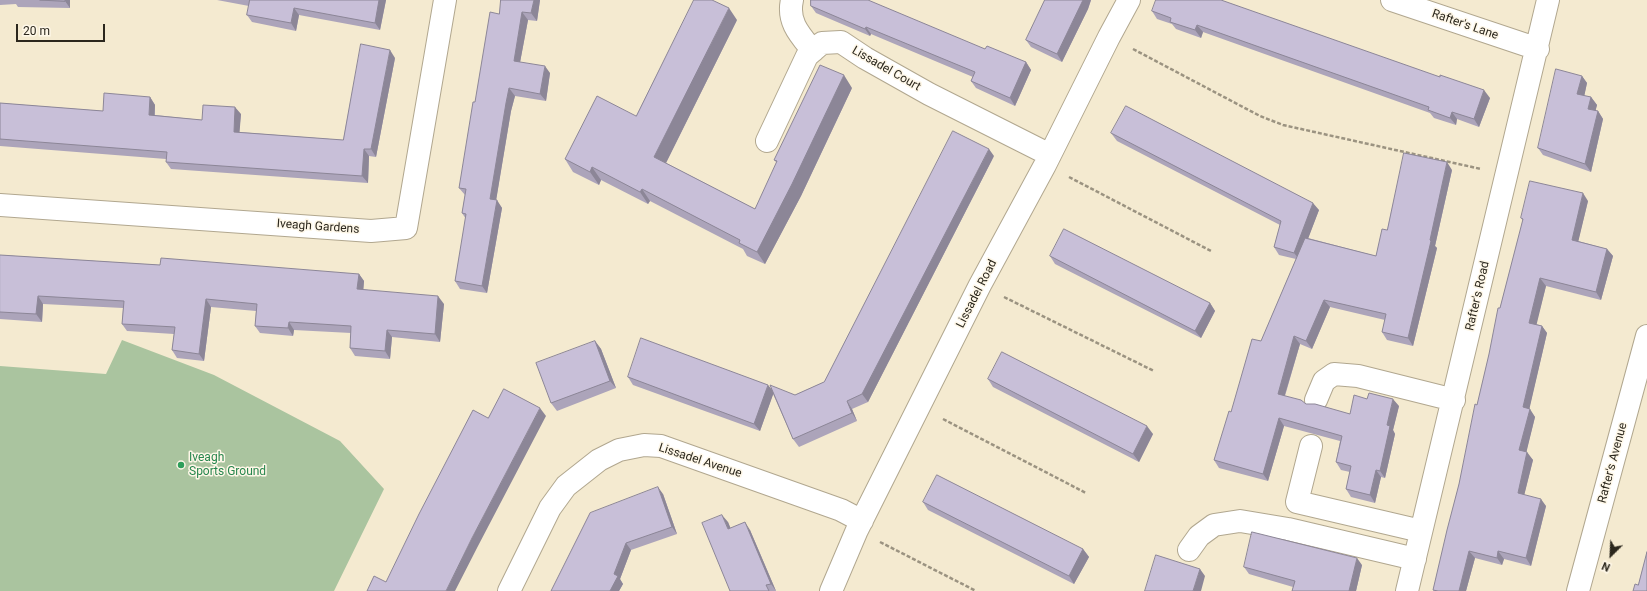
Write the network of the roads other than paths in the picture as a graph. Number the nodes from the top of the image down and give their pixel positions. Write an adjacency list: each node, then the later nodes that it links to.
1 (445, 0): 10 (street, Iveagh Gardens)
2 (792, 0): 7 (street)
3 (1129, 0): 9 (street, Lissadel Road)
4 (1392, 0): 6 (street, Rafter's Lane)
5 (1548, 0): 6 (street, Rafter's Road)
6 (1538, 48): 13 (street, Rafter's Road)
7 (813, 51): 8 (street, Lissadel Court); 9 (street, Lissadel Court)
8 (767, 141)
9 (1047, 160): 15 (street, Lissadel Road)
10 (0, 205)
11 (1647, 336): 22 (street, Rafter's Avenue)
12 (1316, 400): 13 (street)
13 (1454, 400): 16 (street, Rafter's Road)
14 (1311, 446): 16 (street)
15 (860, 525): 19 (street, Lissadel Avenue); 20 (street, Lissadel Road)
16 (1421, 531): 18 (street, Rafter's Road)
17 (1189, 550): 18 (street)
18 (1415, 559): 21 (street, Rafter's Road)
19 (509, 591)
20 (831, 591)
21 (1407, 591)
22 (1578, 591)

